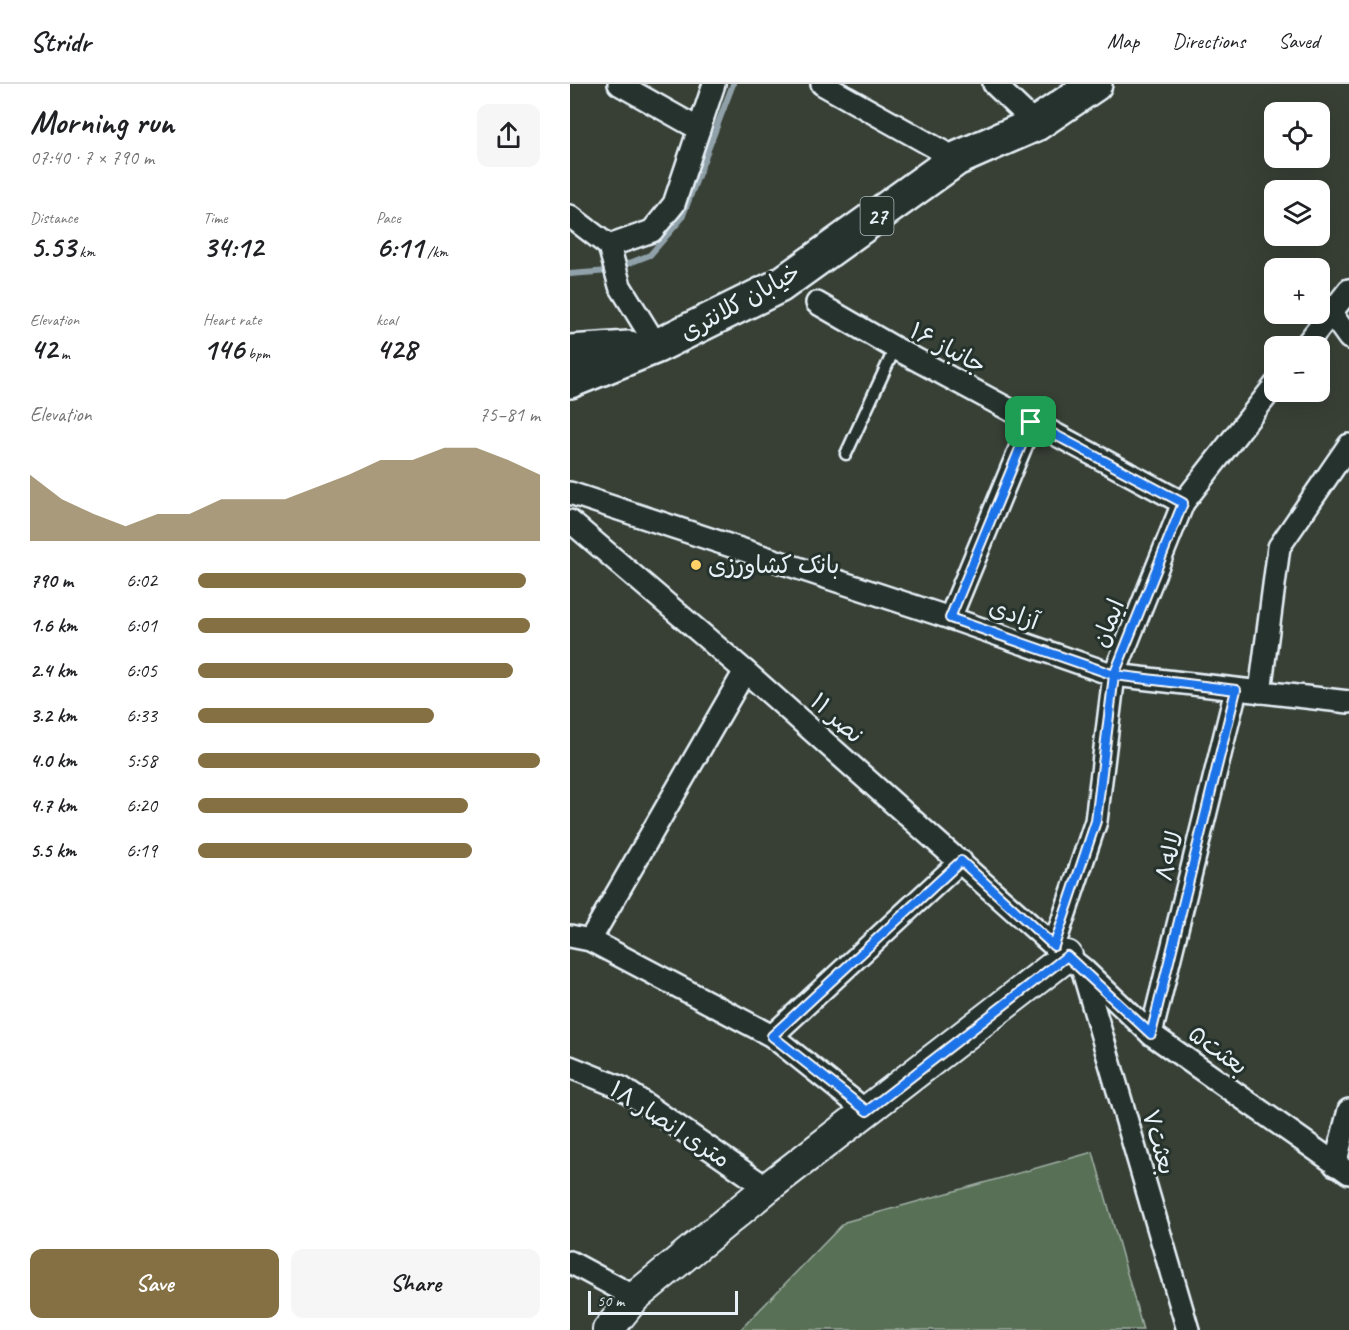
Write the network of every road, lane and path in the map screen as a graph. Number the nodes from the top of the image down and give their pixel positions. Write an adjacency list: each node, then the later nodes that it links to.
1 (619, 84): 7 (street)
2 (714, 84): 7 (street)
3 (822, 84): 8 (street)
4 (994, 84): 6 (street)
5 (1085, 86): 6 (main road, خیابان کلانتری / 27)
6 (1036, 124): 8 (main road, خیابان کلانتری / 27)
7 (699, 129): 10 (street)
8 (956, 159): 16 (main road, خیابان کلانتری / 27)
9 (570, 216): 10 (street)
10 (609, 246): 16 (street)
11 (1349, 290): 13 (street)
12 (817, 303): 17 (street, جانباز ۱۶)
13 (1331, 313): 14 (street); 15 (street)
14 (1313, 336)
15 (1349, 338)
16 (657, 346): 18 (main road, خیابان کلانتری / 27); 19 (main road, خیابان کلانتری / 27)
17 (895, 348): 21 (street, جانباز ۱۶); 23 (lane)
18 (570, 352)
19 (570, 381)
20 (1264, 399): 25 (street, ایمان)
21 (1031, 422): 25 (street, جانباز ۱۶); 27 (street)
22 (1349, 445): 31 (street)
23 (846, 454)
24 (570, 494): 27 (street, آزادی)
25 (1183, 503): 29 (street, ایمان)
26 (570, 521): 28 (street, نصر ۱۱)
27 (950, 618): 29 (street, آزادی)
28 (745, 671): 33 (street, نصر ۱۱); 34 (street)
29 (1114, 675): 30 (street, آزادی); 35 (street, ایمان)
30 (1236, 690): 31 (street, آزادی); 36 (street, لاله۸)
31 (1260, 692): 32 (street, آزادی)
32 (1349, 702)
33 (961, 861): 35 (street, نصر ۱۱); 37 (street)
34 (580, 938): 37 (street)
35 (1068, 957): 36 (street, بعثت۵); 40 (street); 46 (street, بعثت۷)
36 (1151, 1034): 41 (street, بعثت۵)
37 (772, 1036): 40 (street)
38 (570, 1067): 42 (street, ۱۸ متری انصار)
39 (1349, 1110): 41 (street)
40 (867, 1111): 42 (street)
41 (1342, 1169)
42 (767, 1188): 44 (street)
43 (570, 1262): 44 (street)
44 (635, 1297): 45 (street)
45 (608, 1330)
46 (1188, 1330)

